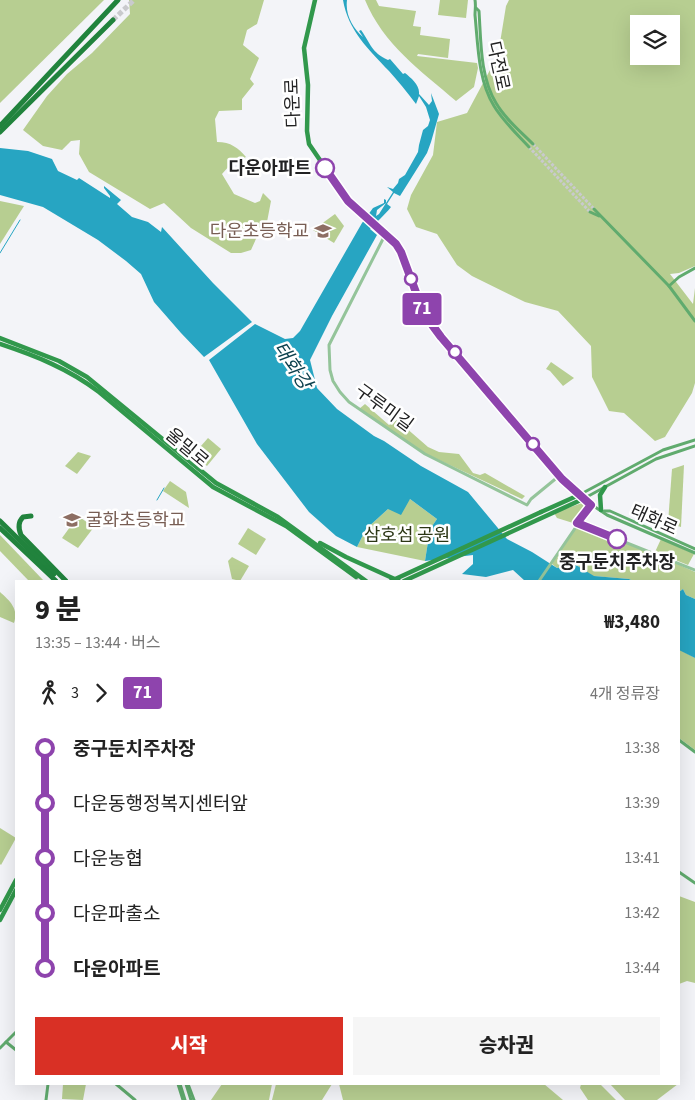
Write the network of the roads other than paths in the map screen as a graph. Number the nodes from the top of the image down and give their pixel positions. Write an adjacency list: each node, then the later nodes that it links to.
1 (118, 0): 5 (highway)
2 (315, 0): 10 (main road, 다운로)
3 (475, 0): 8 (main road, 다전로)
4 (113, 20): 5 (highway)
5 (17, 112): 6 (highway); 7 (highway)
6 (0, 126)
7 (0, 132)
8 (531, 146)
9 (592, 210): 12 (main road)
10 (385, 235): 18 (main road, 다운로); 18 (street, 구루미길)
11 (695, 268): 12 (main road)
12 (669, 286): 13 (main road)
13 (695, 321)
14 (0, 338): 29 (main road, 울밀로)
15 (0, 344): 35 (main road, 울밀로)
16 (695, 440): 20 (main road)
17 (695, 446): 19 (main road)
18 (559, 476): 20 (main road, 다운로)
19 (605, 487): 21 (main road); 24 (main road)
20 (579, 495): 21 (main road, 다운로); 41 (main road, bridge)
21 (583, 499): 22 (main road); 23 (main road, 태화로)
22 (576, 502): 23 (main road); 43 (main road)
23 (589, 504): 24 (main road, 태화로); 27 (street)
24 (602, 510): 30 (main road, 태화로); 32 (main road, 태화로)
25 (31, 516): 34 (highway)
26 (0, 521): 31 (highway)
27 (577, 523): 33 (street); 44 (street)
28 (0, 528): 31 (highway)
29 (297, 530): 40 (main road); 42 (main road)
30 (695, 549)
31 (26, 550): 34 (highway); 36 (highway); 37 (highway)
32 (695, 554)
33 (695, 570)
34 (54, 571): 38 (highway); 39 (highway)
35 (355, 579)
36 (50, 580)
37 (55, 580)
38 (61, 580)
39 (65, 580)
40 (366, 580)
41 (393, 580)
42 (397, 580)
43 (406, 580)
44 (540, 580)
45 (680, 741): 46 (main road)
46 (695, 752)
47 (680, 873): 49 (main road)
48 (15, 882): 51 (main road)
49 (695, 883)
50 (15, 892): 52 (main road)
51 (0, 910)
52 (0, 919)
53 (15, 1033): 54 (main road)
54 (6, 1042): 55 (main road); 56 (main road)
55 (0, 1048)
56 (15, 1049)
57 (48, 1085): 62 (main road)
58 (117, 1085): 63 (main road)
59 (179, 1085): 64 (main road)
60 (187, 1085): 61 (main road)
61 (192, 1099)
62 (46, 1100)
63 (135, 1100)
64 (184, 1100)

